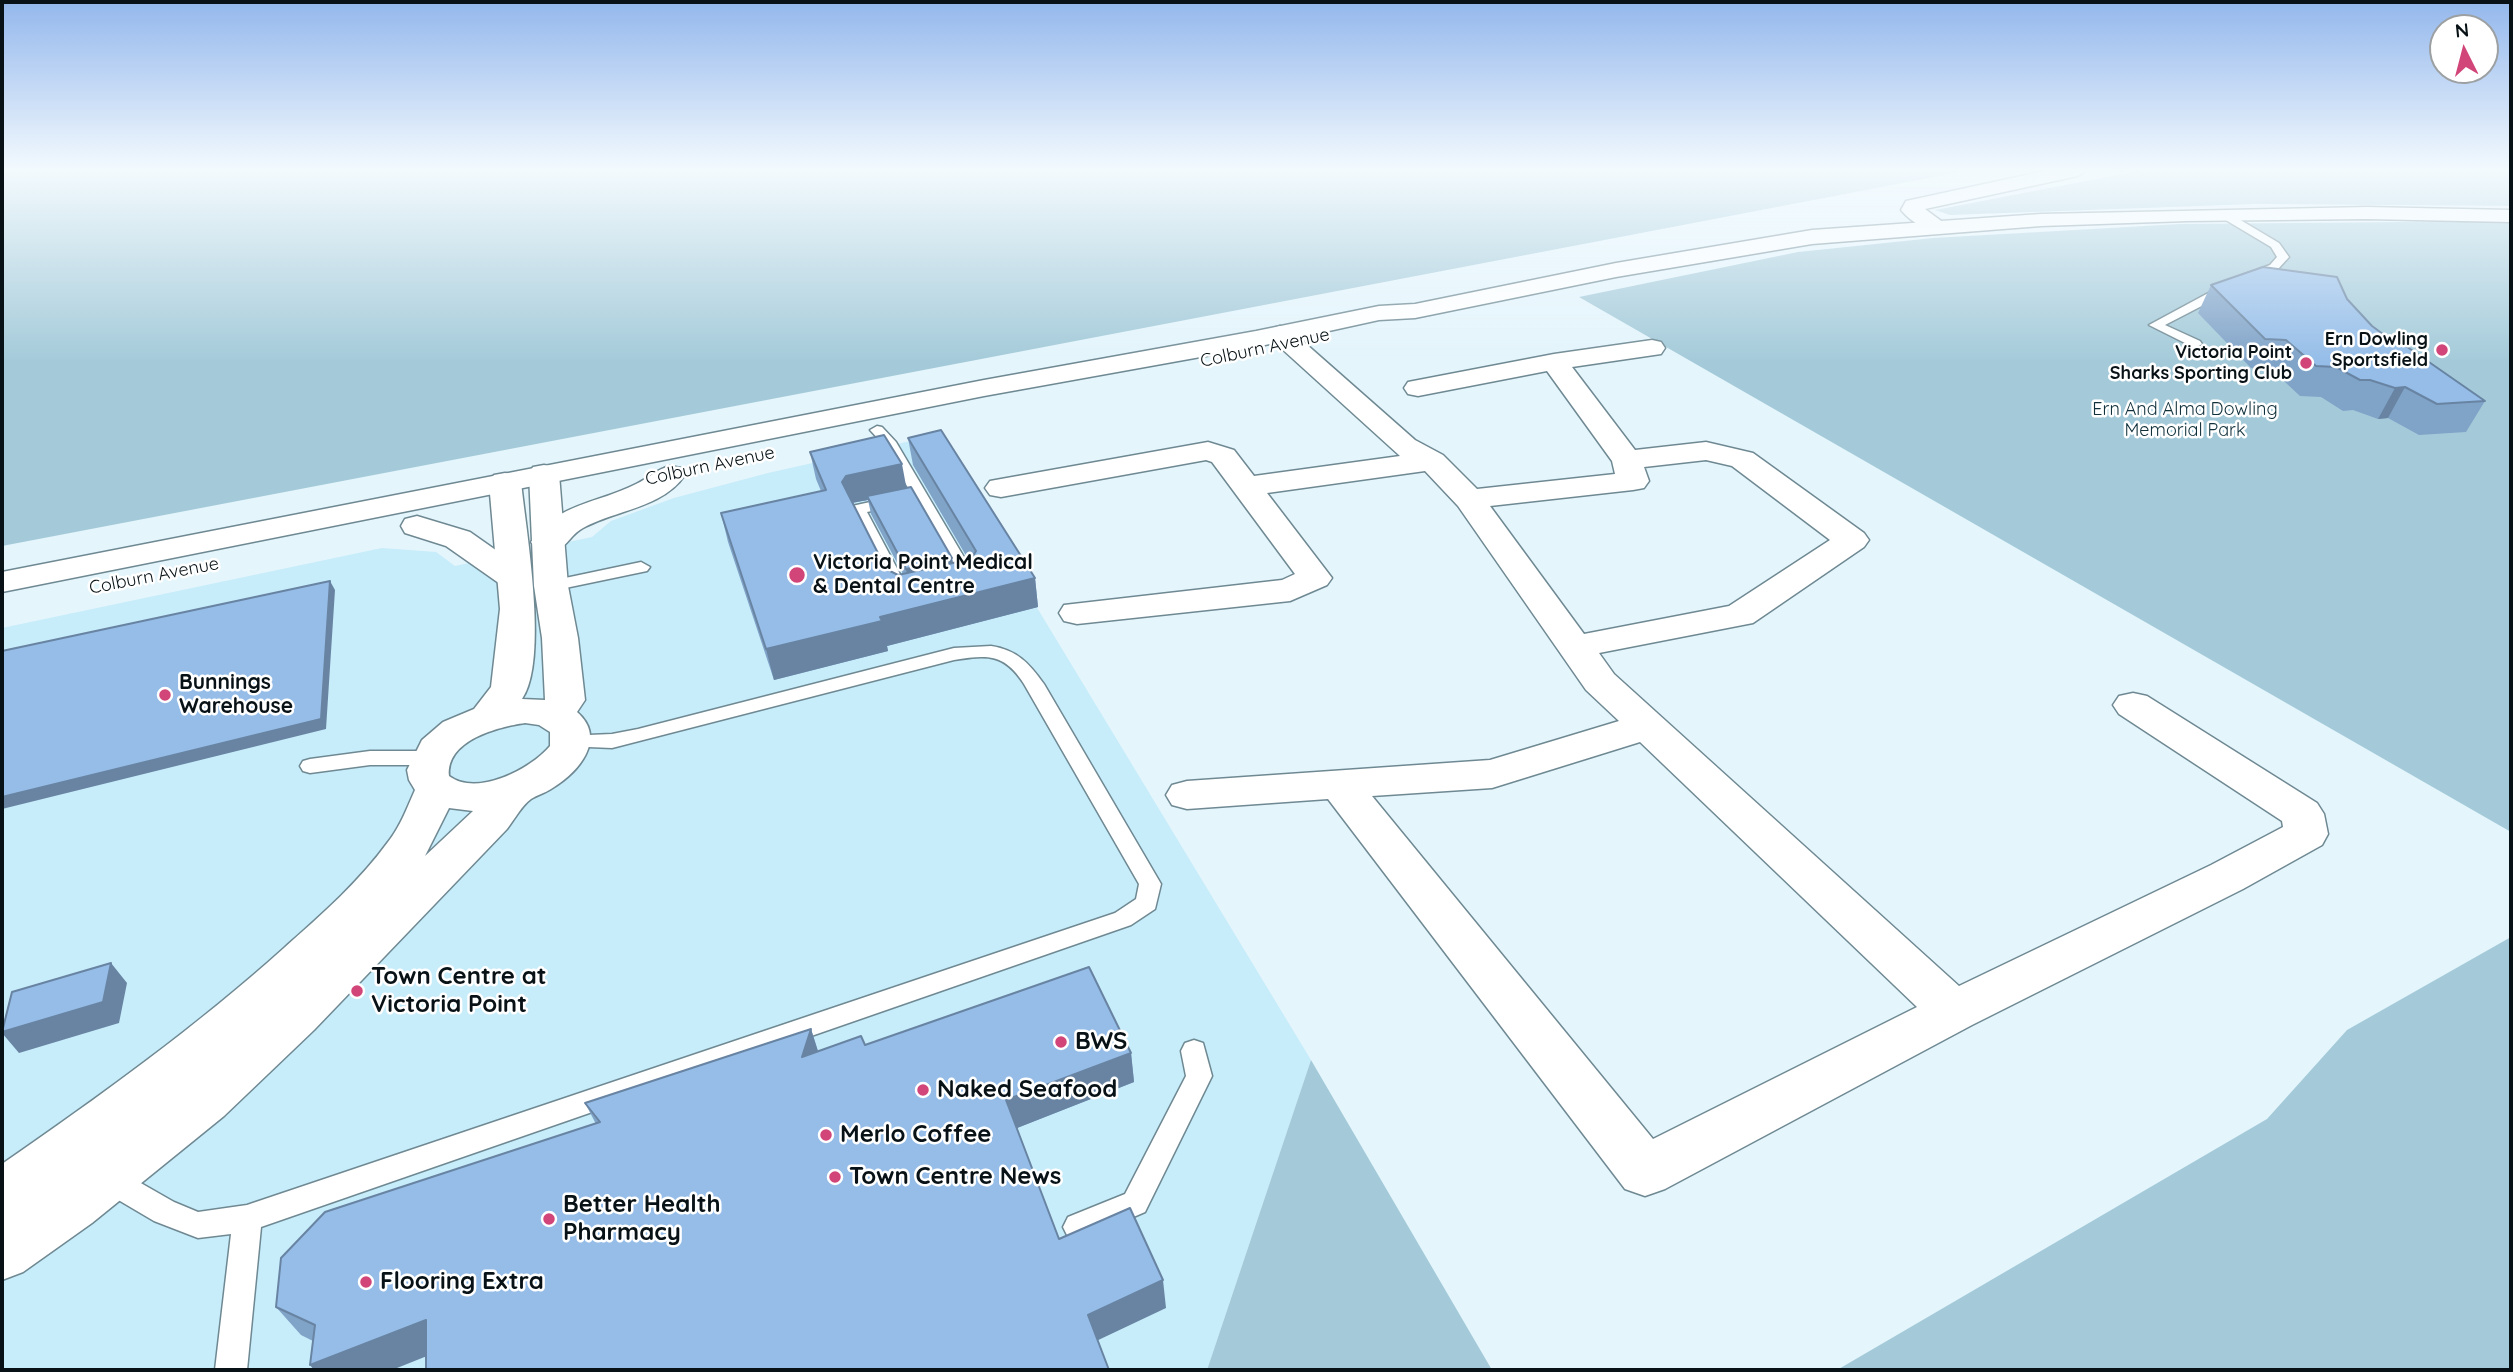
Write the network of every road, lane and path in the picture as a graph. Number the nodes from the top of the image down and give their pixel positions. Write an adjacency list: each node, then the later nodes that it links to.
1 (1846, 234): 3 (street, Colburn Avenue)
2 (2257, 234): 4 (lane)
3 (1296, 336): 8 (street, Colburn Avenue); 10 (street); 13 (street, Colburn Avenue)
4 (2195, 344)
5 (1652, 348): 6 (street)
6 (1554, 362): 7 (street); 9 (street)
7 (1418, 388)
8 (877, 430): 11 (street, Colburn Avenue); 16 (lane)
9 (1627, 460): 17 (street); 28 (street)
10 (1432, 461): 12 (street); 17 (street)
11 (670, 475): 13 (street, Colburn Avenue); 19 (street)
12 (1247, 486): 14 (street); 27 (street)
13 (545, 487): 15 (street, Colburn Avenue); 19 (street)
14 (1001, 488)
15 (506, 495): 18 (street, Colburn Avenue); 21 (street); 22 (street, Colburn Avenue)
16 (919, 496): 24 (lane); 25 (lane)
17 (1469, 499): 28 (street)
18 (417, 526): 21 (street); 26 (street, Colburn Avenue)
19 (548, 542): 23 (street)
20 (641, 567): 23 (lane)
21 (515, 579): 30 (street)
22 (2, 582)
23 (551, 586): 32 (street)
24 (942, 587)
25 (916, 594)
26 (2, 605)
27 (1077, 613)
28 (1574, 648): 31 (street)
29 (2133, 705): 38 (street)
30 (488, 718): 32 (street); 34 (street)
31 (1648, 726): 35 (street); 38 (street)
32 (564, 728): 36 (street); 43 (lane)
33 (310, 766): 34 (lane)
34 (434, 774): 36 (street); 40 (street)
35 (1340, 785): 37 (street); 38 (street)
36 (514, 789): 41 (street)
37 (1187, 795)
38 (1954, 1011)
39 (1194, 1051): 44 (lane)
40 (68, 1149): 41 (lane); 42 (street)
41 (107, 1179): 43 (lane); 45 (street)
42 (2, 1196)
43 (247, 1218): 46 (lane)
44 (1078, 1227)
45 (2, 1252)
46 (231, 1370)

